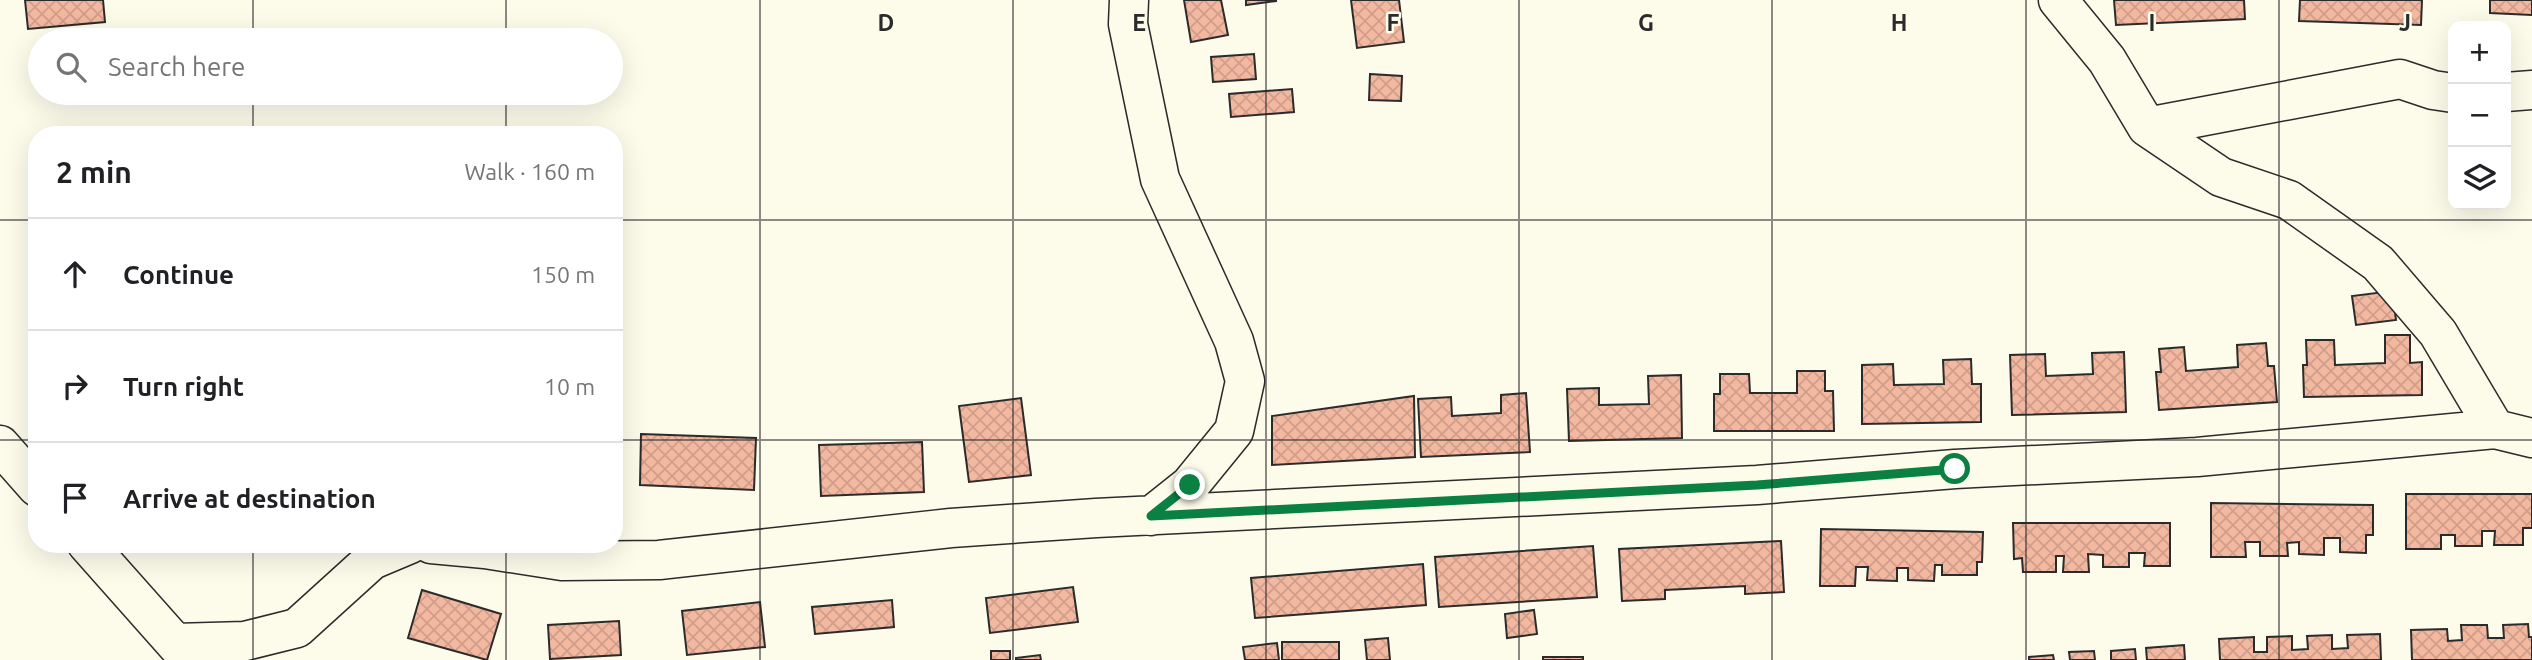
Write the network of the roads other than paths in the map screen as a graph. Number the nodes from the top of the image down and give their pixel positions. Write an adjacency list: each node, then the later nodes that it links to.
1 (1129, 0): 11 (street)
2 (2058, 0): 6 (street)
3 (2532, 90): 5 (street)
4 (2448, 92): 6 (street)
5 (2511, 92)
6 (2147, 127): 7 (street)
7 (2496, 429): 8 (street); 11 (street)
8 (2532, 438)
9 (0, 445): 10 (street)
10 (28, 477)
11 (1151, 516): 14 (street)
12 (95, 553): 15 (street)
13 (390, 553): 15 (street)
14 (511, 553)
15 (182, 652)

